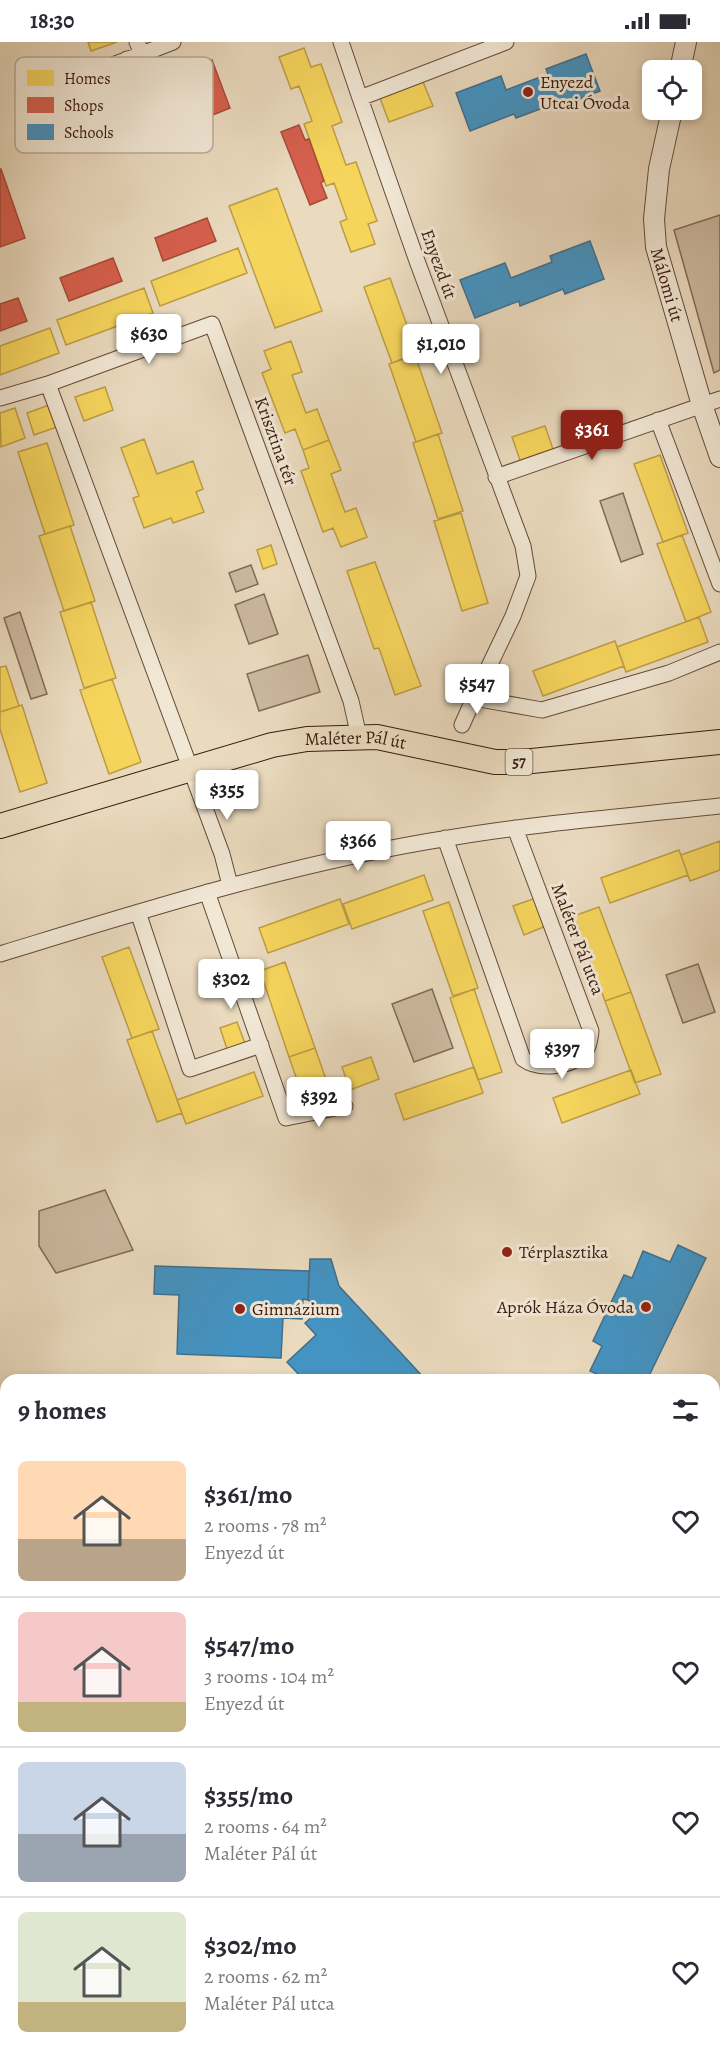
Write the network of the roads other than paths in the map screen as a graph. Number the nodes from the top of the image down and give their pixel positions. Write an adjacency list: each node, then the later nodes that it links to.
1 (173, 42): 5 (street)
2 (341, 42): 7 (street, Enyezd út)
3 (506, 42): 7 (street)
4 (687, 42): 6 (street)
5 (140, 48)
6 (682, 60)
7 (360, 98): 14 (street, Enyezd út)
8 (670, 120): 11 (street, Málomi út)
9 (48, 384): 10 (street, Krisztina tér); 19 (street, Krisztina tér); 21 (street)
10 (0, 398)
11 (711, 402): 12 (street); 13 (street, Málomi út)
12 (658, 420): 14 (street); 15 (street)
13 (720, 457)
14 (496, 477): 17 (street, Enyezd út)
15 (720, 584)
16 (720, 652): 17 (street)
17 (474, 698): 18 (street, Enyezd út)
18 (462, 724)
19 (359, 737): 20 (main road, Maléter Pál út / 57); 21 (main road, Maléter Pál út / 57)
20 (720, 742)
21 (189, 768): 23 (main road, Maléter Pál út / 57); 26 (street)
22 (720, 806): 24 (street)
23 (0, 826)
24 (515, 828): 25 (street); 25 (street, Maléter Pál utca)
25 (445, 838): 26 (street)
26 (230, 885): 27 (street)
27 (207, 892): 28 (street); 30 (street)
28 (138, 912): 29 (street); 30 (street)
29 (0, 954)
30 (261, 1046): 31 (street)
31 (345, 1106)

